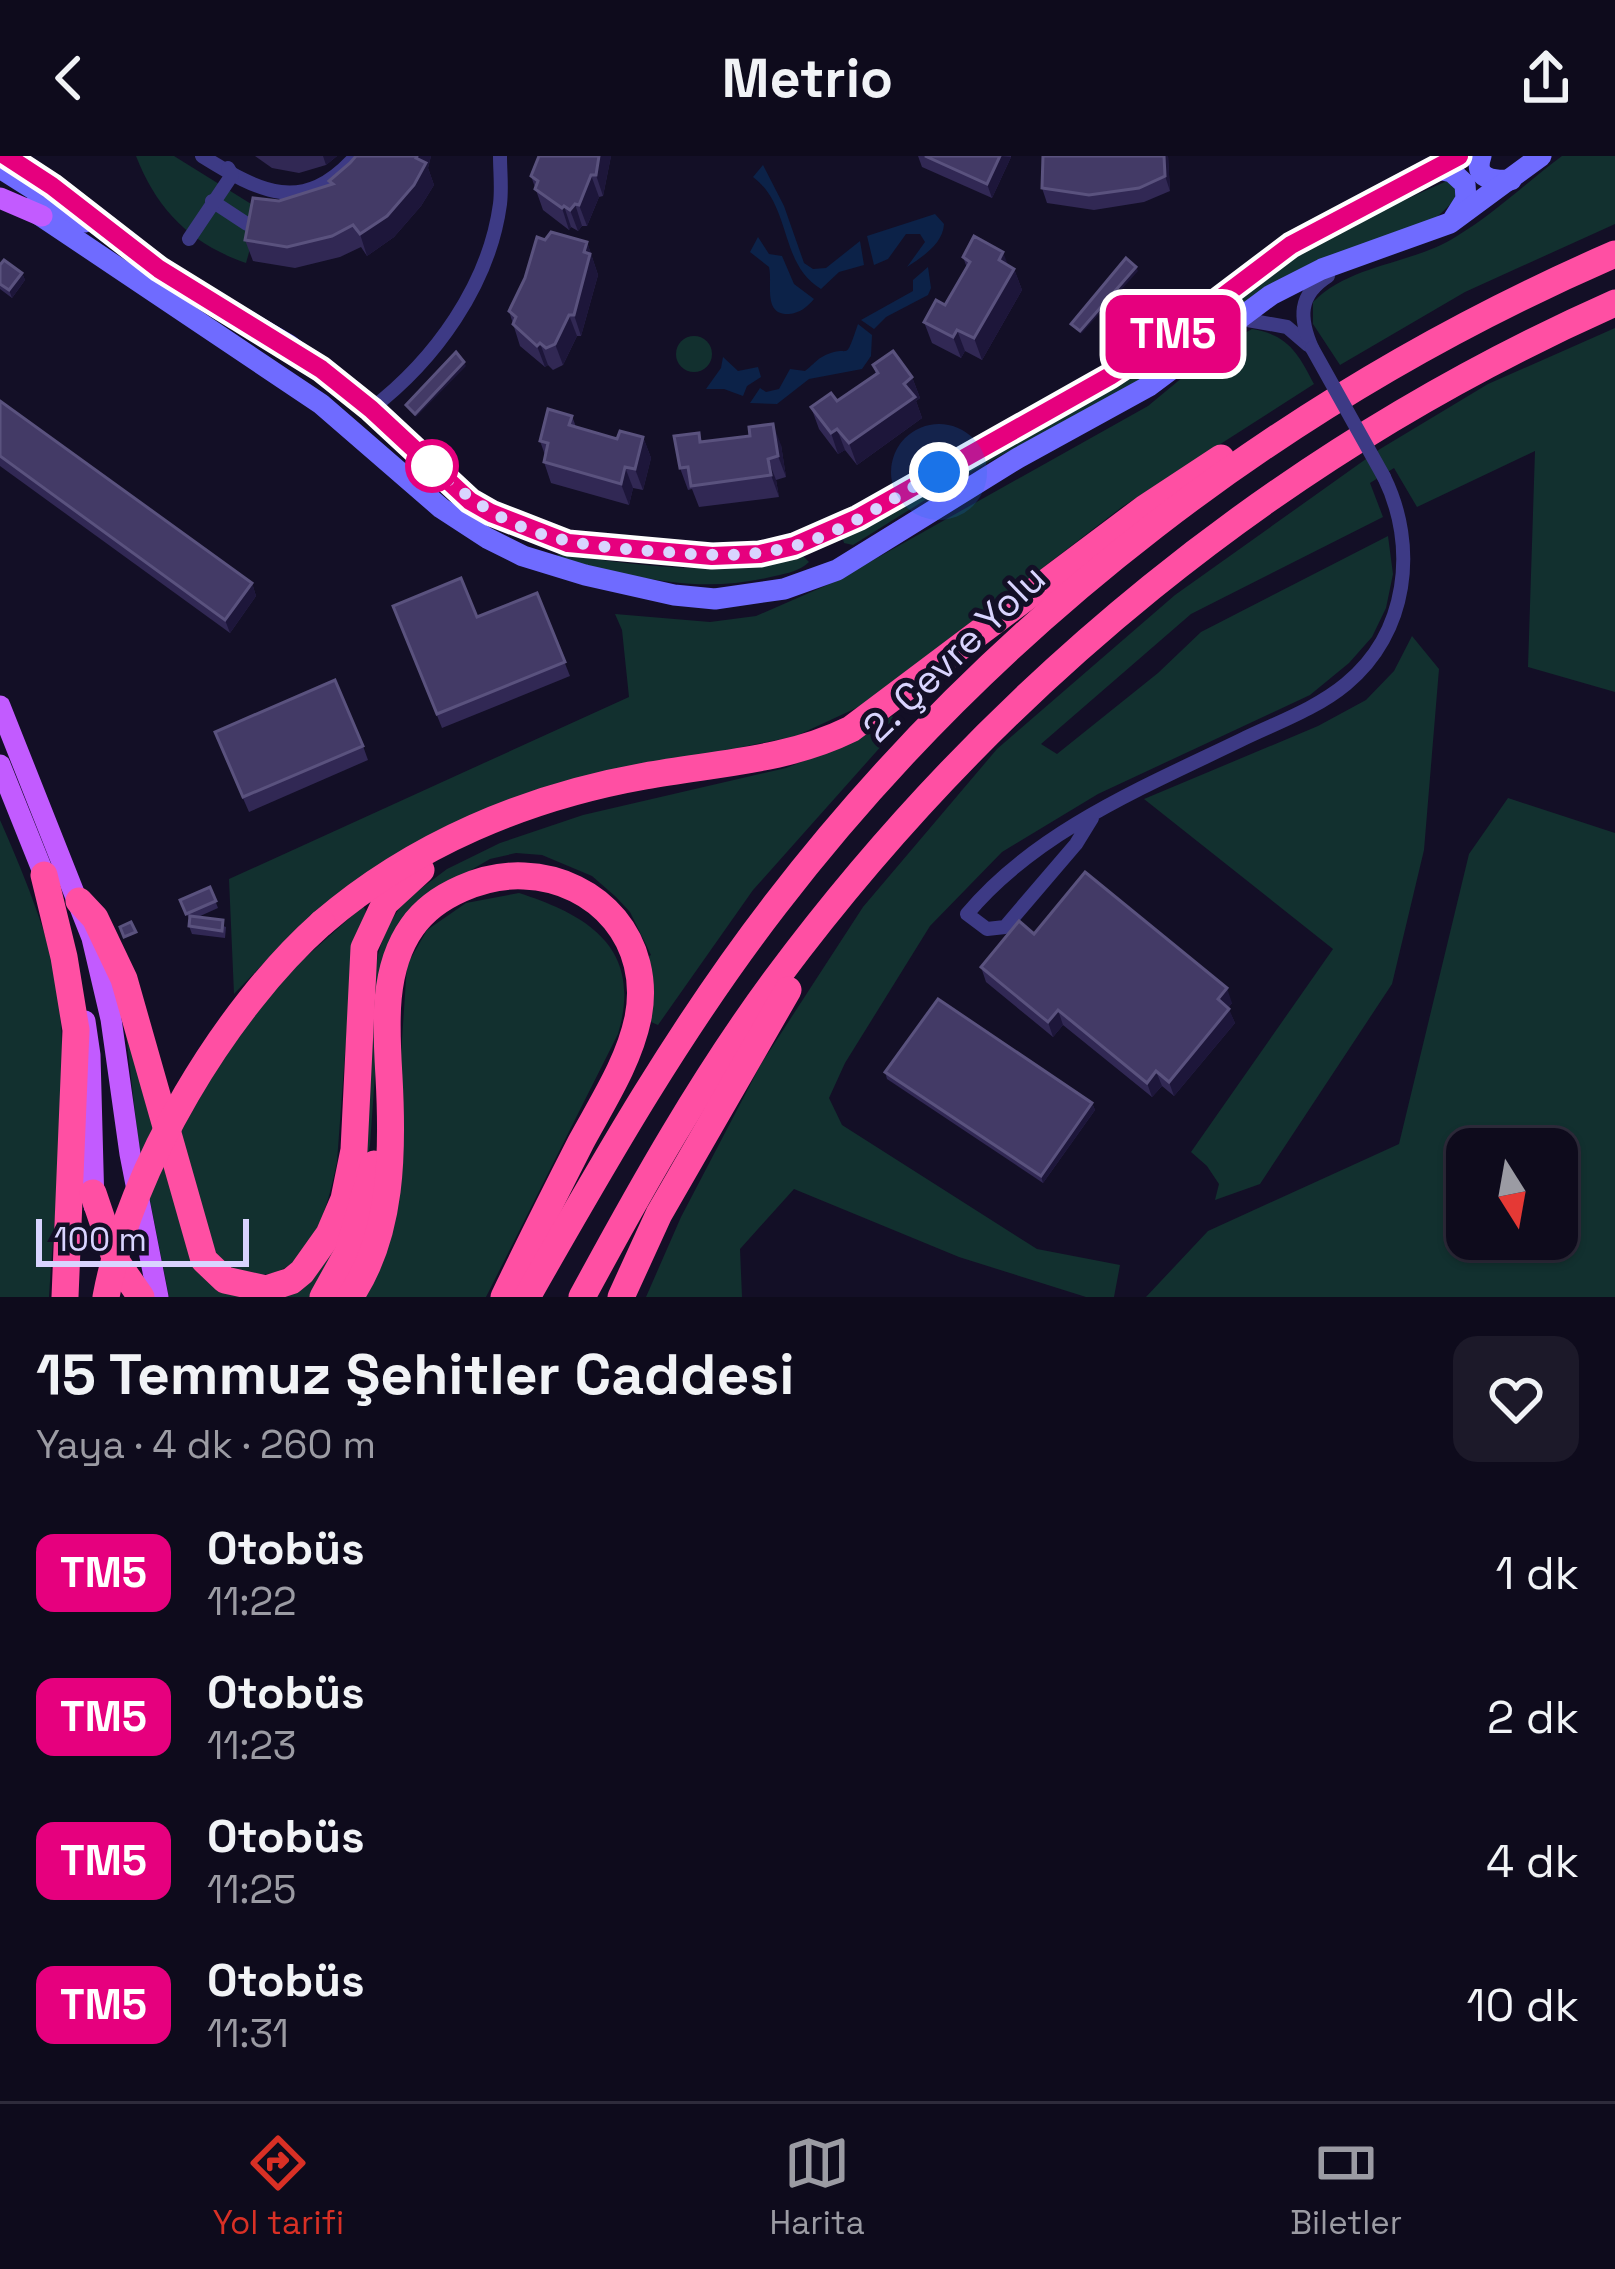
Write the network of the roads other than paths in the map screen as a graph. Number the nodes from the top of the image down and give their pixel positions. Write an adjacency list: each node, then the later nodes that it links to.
1 (6, 156): 22 (main road)
2 (202, 156): 11 (street)
3 (220, 156): 11 (street)
4 (356, 156): 11 (street)
5 (500, 156): 26 (street)
6 (1459, 156): 10 (main road)
7 (1481, 156): 12 (main road)
8 (1541, 156): 12 (main road)
9 (0, 168): 22 (main road)
10 (1433, 168): 17 (main road); 28 (main road)
11 (232, 175): 15 (street)
12 (1511, 180): 17 (main road)
13 (0, 189): 16 (main road)
14 (0, 198): 16 (main road)
15 (212, 201): 18 (street); 19 (street)
16 (42, 216): 31 (main road)
17 (1450, 223): 20 (main road)
18 (247, 224)
19 (189, 239)
20 (1364, 253): 24 (main road); 25 (street)
21 (1615, 254): 27 (highway, 2. Çevre Yolu)
22 (159, 269): 26 (main road)
23 (1615, 303): 37 (highway, 2. Çevre Yolu)
24 (1235, 318): 25 (street); 30 (main road)
25 (1312, 348): 35 (street, bridge)
26 (371, 409): 29 (main road)
27 (1297, 427): 34 (highway); 49 (highway, 2. Çevre Yolu)
28 (838, 527): 29 (main road); 30 (main road)
29 (794, 546): 31 (main road)
30 (860, 556): 31 (main road)
31 (803, 584)
32 (0, 706): 38 (main road)
33 (0, 766): 36 (main road)
34 (550, 799): 38 (highway); 43 (highway, bridge)
35 (1092, 818): 35 (street)
36 (44, 875): 41 (main road); 42 (highway)
37 (857, 876): 40 (highway); 50 (highway, 2. Çevre Yolu)
38 (80, 901): 45 (main road)
39 (386, 1059): 46 (highway); 47 (highway); 48 (highway)
40 (692, 1157): 51 (highway); 52 (highway)
41 (92, 1192): 43 (main road); 44 (highway)
42 (65, 1297)
43 (107, 1297)
44 (141, 1297)
45 (158, 1297)
46 (322, 1297)
47 (350, 1297)
48 (504, 1297)
49 (527, 1297)
50 (582, 1297)
51 (621, 1297)
52 (637, 1297)

